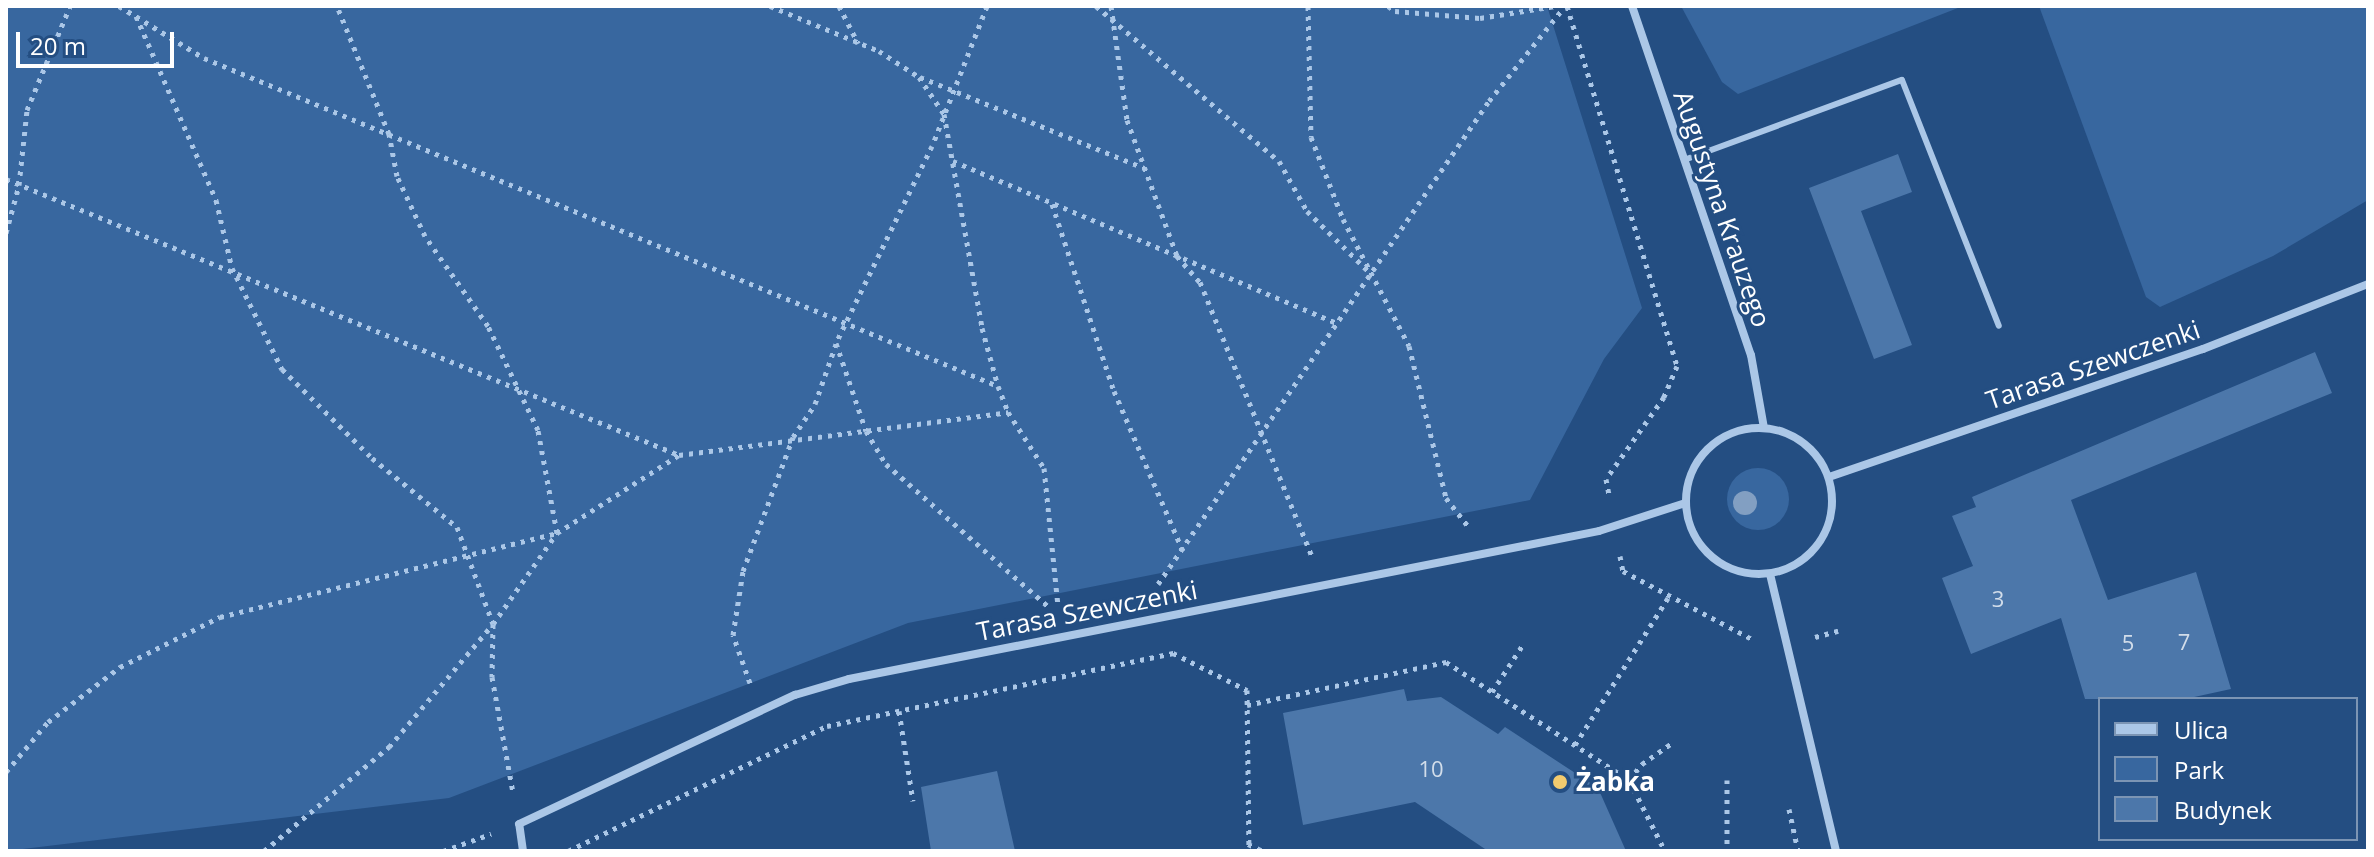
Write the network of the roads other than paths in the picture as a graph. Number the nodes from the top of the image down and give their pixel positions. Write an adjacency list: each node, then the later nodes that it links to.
1 (1632, 6): 2 (street, Augustyna Krauzego)
2 (1684, 160): 4 (lane); 5 (street, Augustyna Krauzego)
3 (2368, 284): 6 (street, Tarasa Szewczenki)
4 (1999, 326)
5 (1764, 428): 6 (street); 7 (street)
6 (1829, 477): 8 (street)
7 (1685, 503): 8 (street); 9 (street, Tarasa Szewczenki)
8 (1770, 574): 10 (street)
9 (523, 851)
10 (1836, 851)

